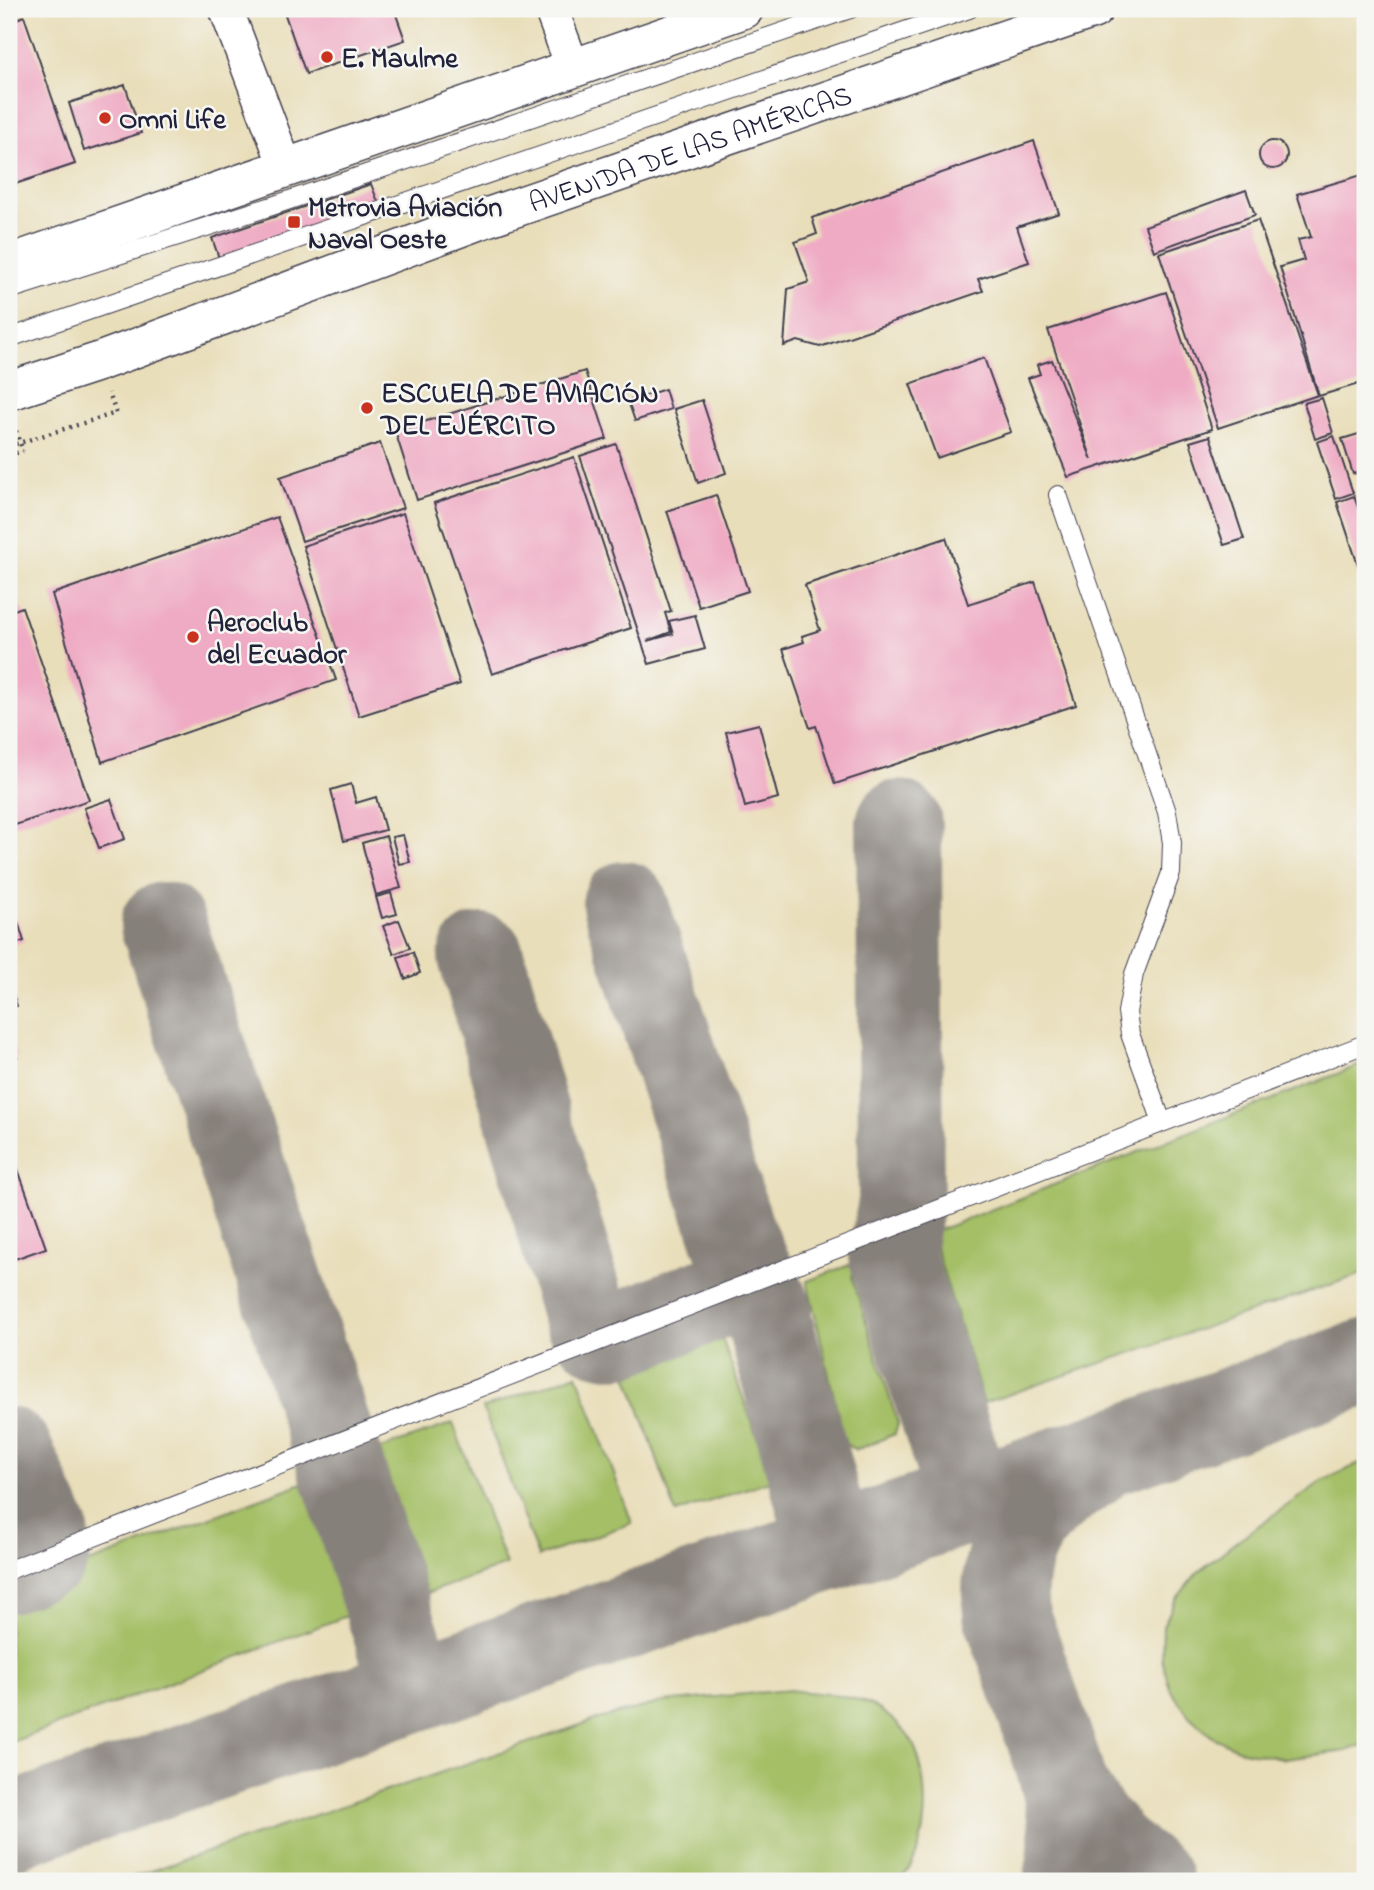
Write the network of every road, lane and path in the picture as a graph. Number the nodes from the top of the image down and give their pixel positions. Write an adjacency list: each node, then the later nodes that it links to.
1 (226, 9): 8 (street)
2 (551, 9): 7 (street)
3 (744, 9): 7 (main road)
4 (850, 9): 10 (lane)
5 (969, 9): 11 (lane, AVENIDA DE LAS AMÉRICAS)
6 (1094, 9): 12 (main road, AVENIDA DE LAS AMÉRICAS)
7 (573, 68): 8 (main road)
8 (286, 168): 9 (main road)
9 (9, 264)
10 (9, 290)
11 (9, 338)
12 (9, 391)
13 (9, 411): 16 (path, bridge)
14 (116, 413): 15 (path)
15 (9, 446)
16 (9, 455)
17 (1058, 495): 19 (lane)
18 (1365, 1044): 19 (lane)
19 (1162, 1122): 20 (lane)
20 (9, 1570)

